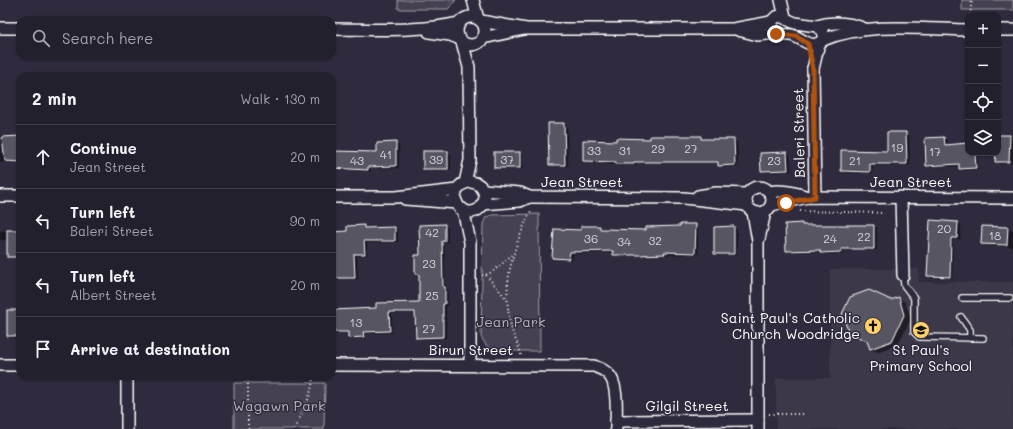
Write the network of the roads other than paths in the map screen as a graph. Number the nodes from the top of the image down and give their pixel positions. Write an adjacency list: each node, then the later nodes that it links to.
1 (468, 0): 6 (street)
2 (473, 0): 7 (street)
3 (776, 0): 5 (street)
4 (781, 0): 5 (street)
5 (777, 18): 8 (street); 14 (street); 19 (street)
6 (462, 20): 7 (street); 12 (street); 20 (street)
7 (480, 20): 13 (street); 21 (street)
8 (818, 26): 15 (street); 22 (street)
9 (0, 28): 10 (street)
10 (16, 28)
11 (336, 29): 12 (street)
12 (410, 29): 20 (street)
13 (526, 29): 14 (street); 21 (street)
14 (733, 29): 19 (street)
15 (866, 29): 16 (street); 22 (street)
16 (965, 30)
17 (1001, 30): 18 (street)
18 (1013, 30)
19 (776, 34): 22 (street)
20 (460, 40): 21 (street); 23 (street)
21 (481, 40): 23 (street)
22 (817, 43): 33 (street, Baleri Street)
23 (470, 67): 24 (street)
24 (470, 160): 25 (street); 26 (street)
25 (461, 186): 26 (street, Jean Street); 31 (street, Jean Street); 37 (street)
26 (480, 187): 32 (street, Jean Street); 38 (street)
27 (770, 192): 33 (street, Jean Street); 36 (street, Jean Street); 39 (street)
28 (0, 196): 29 (street)
29 (16, 196)
30 (336, 197): 31 (street, Jean Street)
31 (396, 197): 37 (street, Jean Street)
32 (529, 197): 36 (street, Jean Street); 38 (street, Jean Street)
33 (812, 197): 34 (street, Jean Street); 39 (street, Jean Street)
34 (901, 198): 35 (street, Jean Street); 42 (street)
35 (1013, 198)
36 (749, 203): 39 (street, Jean Street); 40 (street)
37 (460, 206): 38 (street, Jean Street); 41 (street)
38 (479, 207): 41 (street)
39 (768, 208): 40 (street)
40 (758, 241): 54 (street)
41 (470, 242): 51 (street)
42 (902, 275): 46 (lane)
43 (962, 298): 44 (lane)
44 (1010, 298)
45 (962, 317): 46 (lane)
46 (970, 338): 47 (lane)
47 (983, 338)
48 (0, 365): 49 (street)
49 (16, 365)
50 (336, 365): 51 (street, Birun Street)
51 (470, 365): 53 (street, Birun Street)
52 (127, 380): 55 (street)
53 (616, 425): 54 (street, Gilgil Street)
54 (758, 425)
55 (127, 429)

